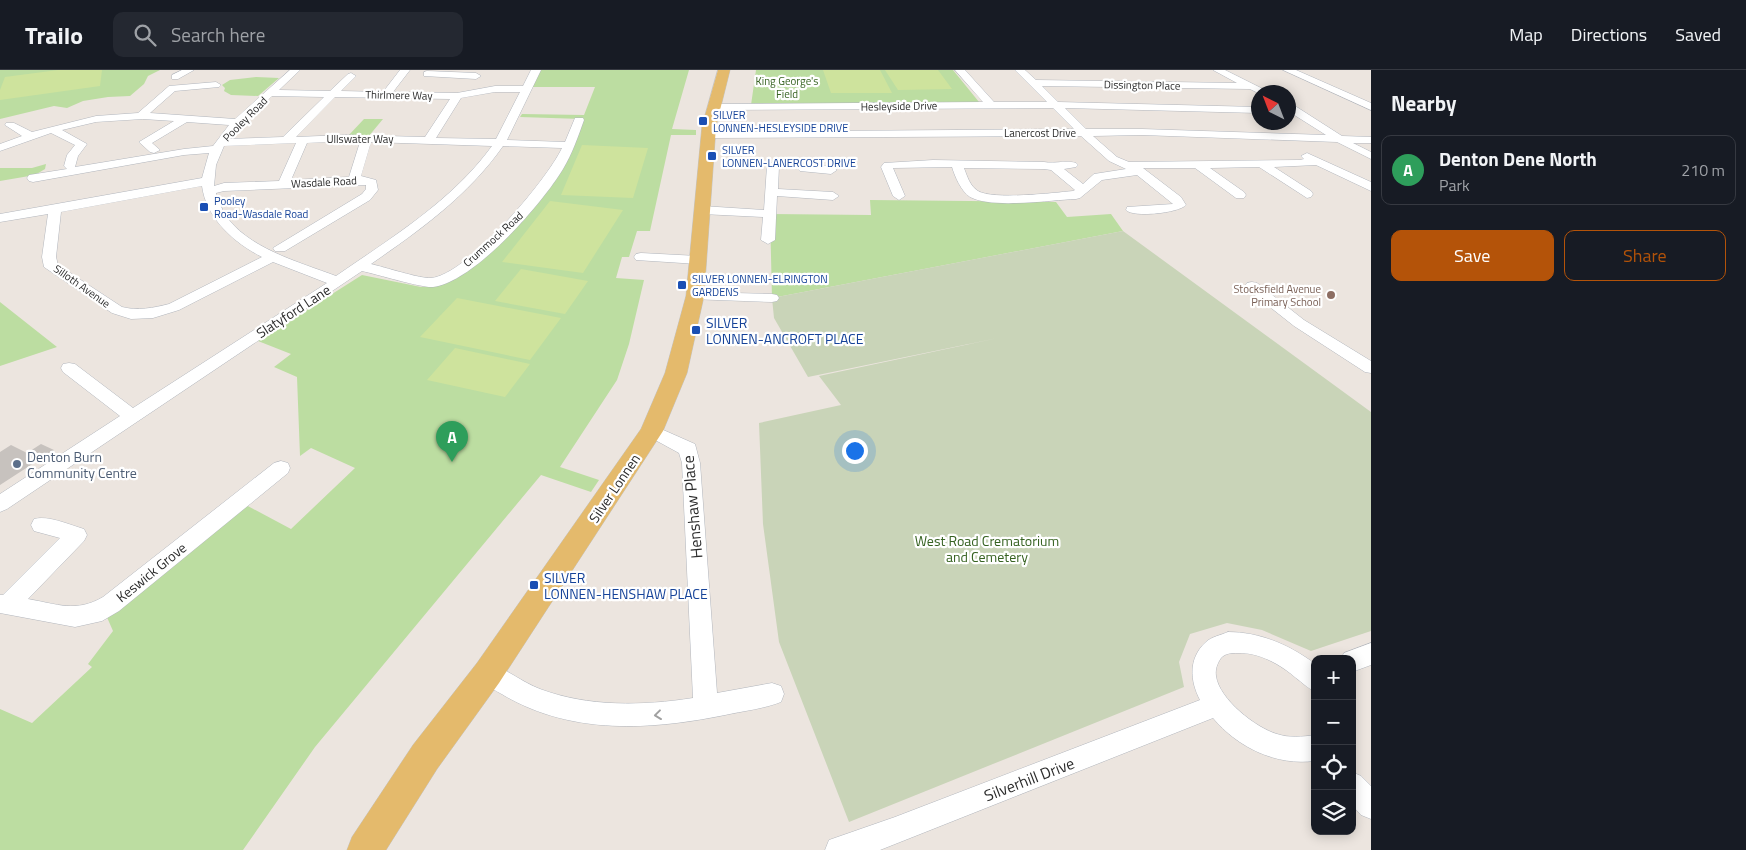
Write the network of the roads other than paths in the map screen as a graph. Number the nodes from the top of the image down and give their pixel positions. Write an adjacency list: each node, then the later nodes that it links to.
1 (295, 70): 15 (street, Pooley Road)
2 (405, 70): 17 (street)
3 (536, 70): 14 (street, Slatyford Lane)
4 (724, 70): 21 (main road, Silver Lonnen)
5 (960, 70): 19 (street)
6 (1020, 70): 11 (street)
7 (1218, 70): 13 (street)
8 (1288, 70): 22 (street)
9 (427, 74): 18 (street)
10 (351, 76): 16 (street)
11 (1032, 83): 13 (street, Dissington Place); 20 (street)
12 (220, 85): 26 (street)
13 (1251, 86)
14 (528, 89): 18 (street, Thirlmere Way); 43 (street, Slatyford Lane)
15 (270, 93): 16 (street, Thirlmere Way); 30 (street, Pooley Road)
16 (333, 94): 17 (street, Thirlmere Way); 39 (street)
17 (386, 95): 18 (street, Thirlmere Way)
18 (461, 95): 41 (street)
19 (991, 105): 20 (street, Hesleyside Drive); 21 (street, Hesleyside Drive)
20 (1054, 105): 24 (street); 33 (street)
21 (714, 107): 34 (main road, Silver Lonnen)
22 (1371, 107)
23 (88, 108): 27 (street)
24 (1251, 110)
25 (1296, 112): 38 (street)
26 (142, 116): 27 (street); 28 (street)
27 (91, 120): 32 (street)
28 (184, 120): 30 (street); 47 (street)
29 (579, 120): 44 (street, Crummock Road)
30 (239, 122): 46 (street, Pooley Road)
31 (10, 125): 35 (street)
32 (53, 130): 35 (street); 54 (street)
33 (1083, 132): 34 (street, Lanercost Drive); 36 (street, Lanercost Drive); 57 (street)
34 (709, 135): 73 (main road, Silver Lonnen)
35 (32, 136): 45 (street)
36 (1274, 138): 38 (street, Lanercost Drive); 49 (street)
37 (366, 139): 40 (street, Ullswater Way); 41 (street, Ullswater Way); 61 (street)
38 (1339, 139): 42 (street, Lanercost Drive); 48 (street)
39 (286, 140): 40 (street, Ullswater Way); 46 (street, Ullswater Way)
40 (303, 140): 63 (street)
41 (429, 140): 43 (street, Ullswater Way)
42 (1371, 140)
43 (500, 142): 44 (street, Ullswater Way); 82 (street, Slatyford Lane)
44 (569, 145): 82 (street, Crummock Road)
45 (2, 146)
46 (218, 146): 60 (street, Ullswater Way); 64 (street, Pooley Road)
47 (154, 150)
48 (1371, 156)
49 (1317, 161): 50 (street); 65 (street)
50 (1261, 163): 51 (street); 68 (street)
51 (1197, 164): 57 (street); 69 (street)
52 (959, 165): 56 (street); 66 (street); 71 (street)
53 (1072, 165): 56 (street)
54 (70, 166)
55 (773, 166): 67 (street)
56 (1055, 168): 66 (street)
57 (1134, 168): 66 (street); 74 (street)
58 (804, 169): 62 (street)
59 (831, 170): 62 (street)
60 (33, 178)
61 (354, 180): 63 (street, Wasdale Road); 77 (street, Wasdale Road)
62 (817, 182): 67 (street); 70 (street)
63 (283, 184): 64 (street, Wasdale Road)
64 (208, 186): 72 (street); 79 (street)
65 (1371, 188)
66 (1082, 189)
67 (772, 192): 75 (street)
68 (1307, 194)
69 (1240, 195)
70 (833, 196)
71 (899, 196)
72 (55, 209): 76 (street); 79 (street, Silloth Avenue)
73 (702, 210): 75 (street); 81 (main road, Silver Lonnen)
74 (1132, 210)
75 (770, 214): 78 (street)
76 (0, 218)
77 (297, 239): 79 (street)
78 (768, 240)
79 (277, 252): 83 (street)
80 (641, 257): 81 (street)
81 (698, 260): 85 (main road, Silver Lonnen)
82 (360, 266): 83 (street, Slatyford Lane)
83 (338, 282): 89 (street, Slatyford Lane)
84 (1252, 286): 88 (street)
85 (695, 296): 86 (street); 90 (main road, Silver Lonnen)
86 (772, 298)
87 (69, 368): 89 (street)
88 (1371, 368)
89 (132, 416): 92 (street, Slatyford Lane)
90 (652, 431): 97 (main road, Silver Lonnen); 101 (street, Henshaw Place)
91 (281, 468): 94 (street, Keswick Grove)
92 (0, 504)
93 (41, 525): 94 (street)
94 (3, 605)
95 (1371, 654): 96 (street)
96 (1356, 660)
97 (488, 673): 101 (street, one-way to 97); 105 (main road, Silver Lonnen)
98 (1311, 675): 100 (street)
99 (772, 694): 101 (street)
100 (1217, 705): 102 (street); 106 (street, Silverhill Drive)
101 (706, 708)
102 (1311, 749)
103 (1356, 789): 104 (street)
104 (1371, 805)
105 (365, 850)
106 (839, 850)

